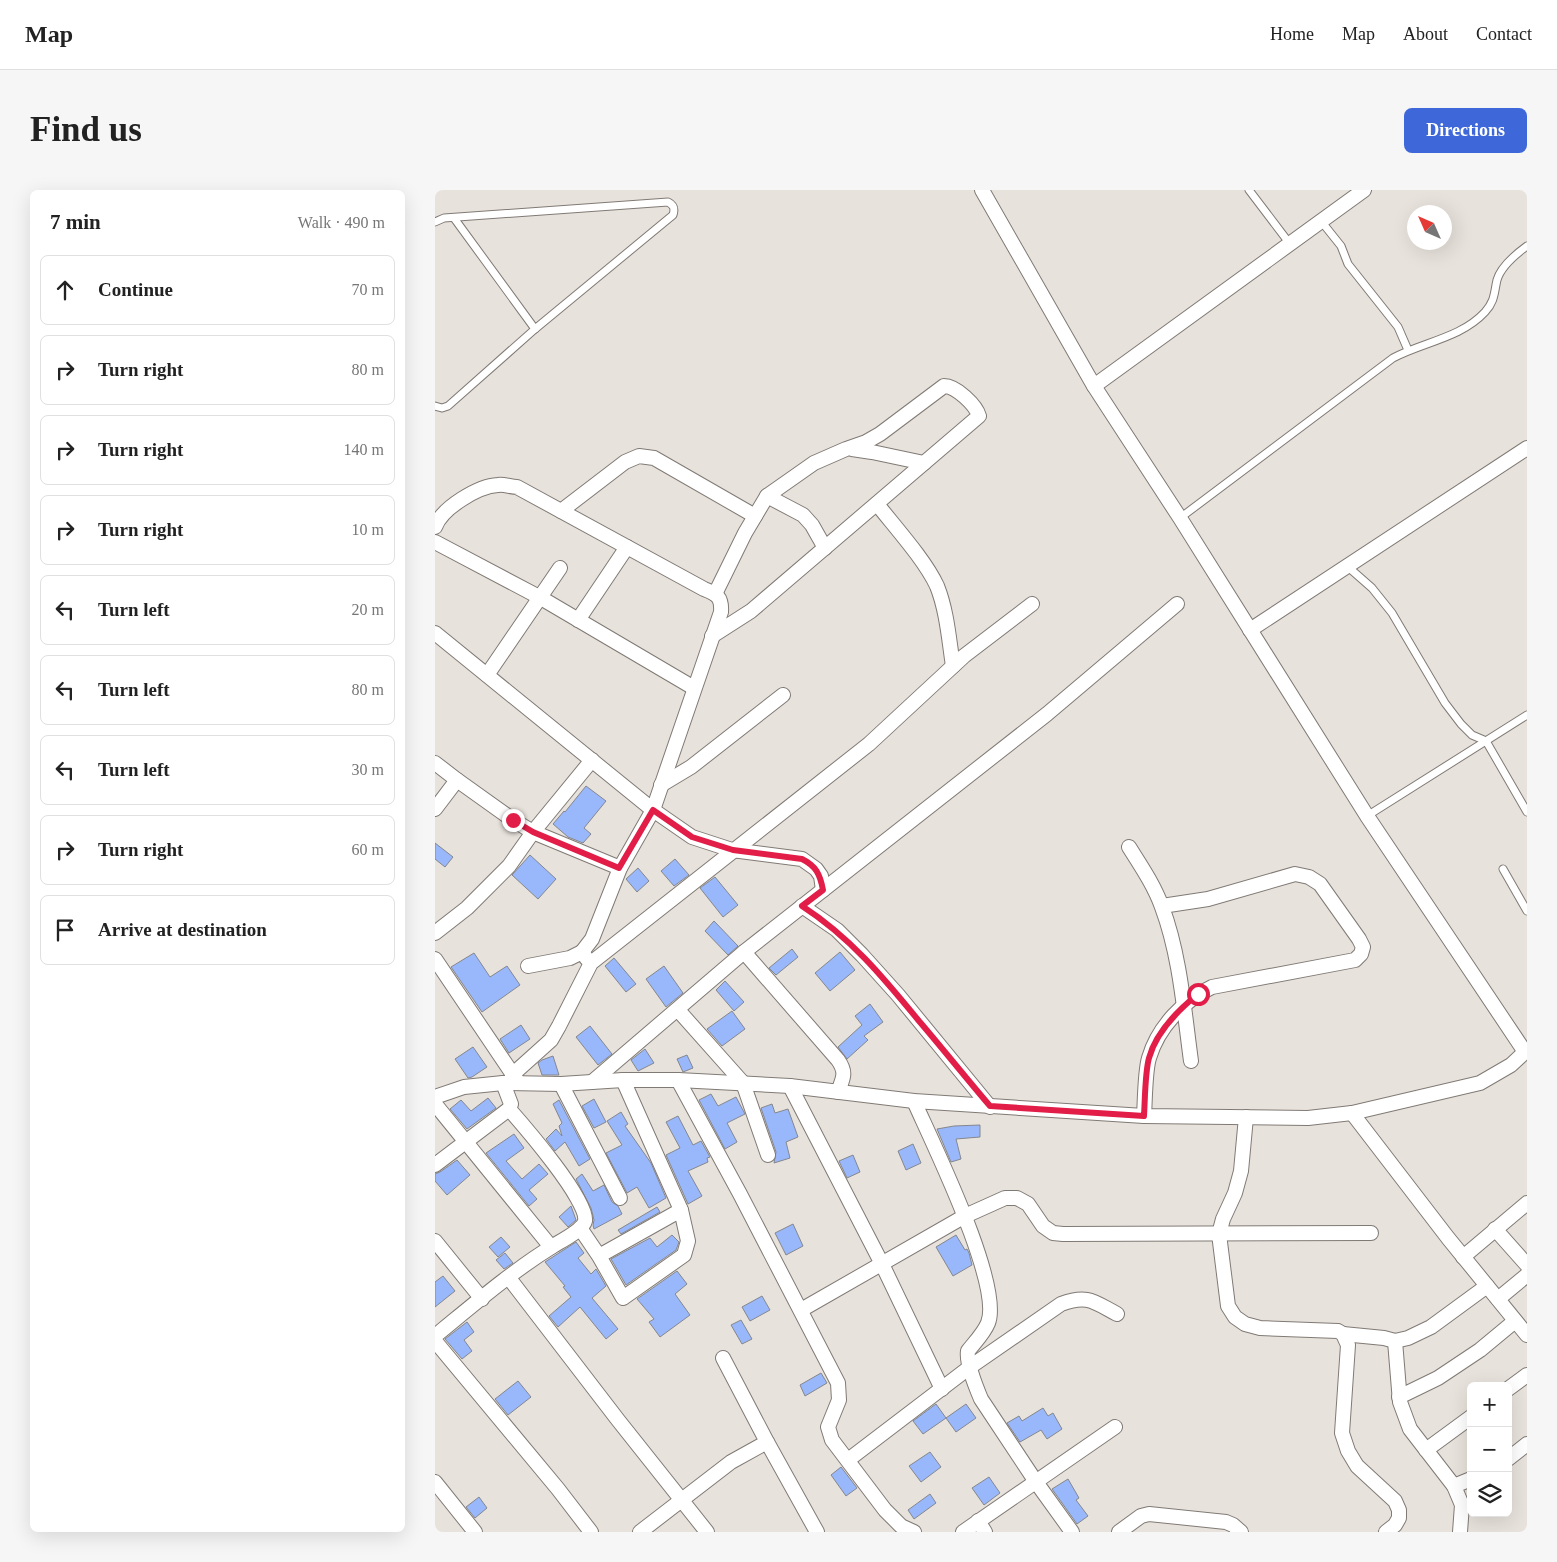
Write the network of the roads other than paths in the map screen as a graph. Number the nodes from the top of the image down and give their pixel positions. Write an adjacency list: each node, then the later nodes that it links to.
1 (982, 190): 11 (street)
2 (1249, 190): 7 (lane)
3 (1364, 190): 5 (street)
4 (454, 218): 6 (lane); 9 (lane); 9 (lane)
5 (1321, 221): 7 (street); 10 (lane)
6 (435, 222)
7 (1290, 244): 11 (street)
8 (1527, 246): 10 (lane)
9 (535, 329): 12 (lane)
10 (1408, 350): 20 (lane)
11 (1094, 386): 20 (street)
12 (435, 406)
13 (1527, 448): 25 (street)
14 (846, 449): 15 (street); 15 (street); 16 (street)
15 (924, 463): 17 (street)
16 (767, 496): 19 (street); 24 (street)
17 (877, 504): 24 (street); 35 (street)
18 (561, 511): 19 (street); 21 (street); 23 (street)
19 (755, 516): 27 (street)
20 (1180, 518): 32 (street)
21 (435, 527)
22 (435, 542): 28 (street)
23 (627, 547): 27 (street); 31 (street)
24 (825, 548): 34 (street)
25 (1347, 566): 32 (street); 40 (lane)
26 (560, 568): 28 (street)
27 (715, 594): 34 (street)
28 (541, 598): 31 (street); 36 (street)
29 (1032, 604): 35 (street)
30 (1177, 604): 54 (street)
31 (578, 620): 37 (street)
32 (1250, 630): 48 (street)
33 (435, 633): 36 (street)
34 (712, 636): 37 (street)
35 (953, 666): 51 (street)
36 (487, 675): 41 (street)
37 (694, 688): 44 (street)
38 (783, 695): 44 (street)
39 (1527, 715): 40 (lane)
40 (1486, 741): 47 (lane); 48 (lane)
41 (592, 760): 46 (street); 49 (street)
42 (435, 763): 43 (street)
43 (457, 780): 45 (street); 49 (street)
44 (661, 785): 46 (street)
45 (435, 809)
46 (653, 810): 51 (street); 52 (street)
47 (1527, 812)
48 (1367, 816): 65 (street)
49 (533, 832): 52 (street); 58 (street)
50 (1129, 847): 56 (street)
51 (733, 850): 54 (street); 60 (street)
52 (619, 868): 60 (street)
53 (1503, 869): 57 (lane)
54 (823, 890): 55 (street)
55 (802, 906): 59 (street); 78 (street)
56 (1161, 906): 63 (street); 63 (street)
57 (1527, 910)
58 (435, 933)
59 (744, 952): 64 (street); 74 (street)
60 (586, 958): 62 (street); 69 (street)
61 (435, 960): 69 (street)
62 (528, 966)
63 (1183, 1006): 66 (street); 81 (street)
64 (678, 1010): 70 (street); 71 (street)
65 (1526, 1051): 80 (street)
66 (1191, 1061)
67 (623, 1080): 68 (street); 70 (street); 88 (street)
68 (678, 1080): 71 (street); 105 (street)
69 (512, 1081): 72 (street); 75 (street); 79 (street)
70 (592, 1082): 72 (street)
71 (743, 1083): 73 (street); 84 (street)
72 (561, 1084): 86 (street)
73 (790, 1086): 74 (street); 98 (street)
74 (838, 1092): 76 (street)
75 (435, 1097)
76 (914, 1101): 78 (street); 89 (street)
77 (435, 1104): 83 (street)
78 (990, 1106): 81 (street)
79 (509, 1109): 83 (street); 90 (street)
80 (1352, 1113): 82 (street); 97 (street)
81 (1144, 1116): 82 (street)
82 (1247, 1117): 93 (street)
83 (466, 1141): 85 (street); 95 (street)
84 (768, 1155)
85 (435, 1165)
86 (620, 1198)
87 (1527, 1203): 91 (street)
88 (681, 1210): 96 (street); 96 (street)
89 (965, 1216): 93 (street); 98 (street); 114 (street)
90 (580, 1228): 95 (street); 96 (street)
91 (1495, 1229): 97 (street); 99 (street)
92 (1371, 1233): 93 (street)
93 (1219, 1234): 108 (street)
94 (435, 1241): 103 (street)
95 (551, 1247): 101 (street)
96 (599, 1256)
97 (1463, 1257): 102 (street)
98 (882, 1264): 105 (street); 117 (street)
99 (1527, 1265)
100 (1527, 1275): 104 (street)
101 (509, 1278): 103 (street); 130 (street)
102 (1487, 1286): 104 (street); 112 (street)
103 (482, 1299): 110 (street)
104 (1498, 1300): 107 (street)
105 (801, 1310): 125 (street)
106 (1117, 1314): 114 (street)
107 (1515, 1321): 109 (street); 118 (street)
108 (1343, 1334): 112 (street); 142 (street)
109 (1527, 1335)
110 (435, 1336)
111 (435, 1341): 133 (street)
112 (1395, 1341): 118 (street)
113 (723, 1358): 121 (street)
114 (971, 1367): 117 (street); 128 (street)
115 (1527, 1375): 116 (street)
116 (1512, 1386)
117 (942, 1389): 125 (street)
118 (1399, 1397): 123 (street)
119 (1467, 1420): 123 (street)
120 (1115, 1427): 128 (street)
121 (767, 1442): 130 (street); 136 (street)
122 (1527, 1444): 124 (street)
123 (1426, 1450): 129 (street)
124 (1512, 1456)
125 (849, 1460): 137 (street)
126 (1467, 1481): 129 (street)
127 (435, 1482): 132 (street)
128 (1035, 1482): 131 (street); 139 (street)
129 (1454, 1486): 143 (street)
130 (681, 1498): 134 (street); 135 (street)
131 (981, 1527): 138 (street)
132 (475, 1532)
133 (591, 1532)
134 (640, 1532)
135 (707, 1532)
136 (817, 1532)
137 (914, 1532)
138 (963, 1532)
139 (1072, 1532)
140 (1119, 1532): 141 (street)
141 (1241, 1532)
142 (1386, 1532)
143 (1460, 1532)

